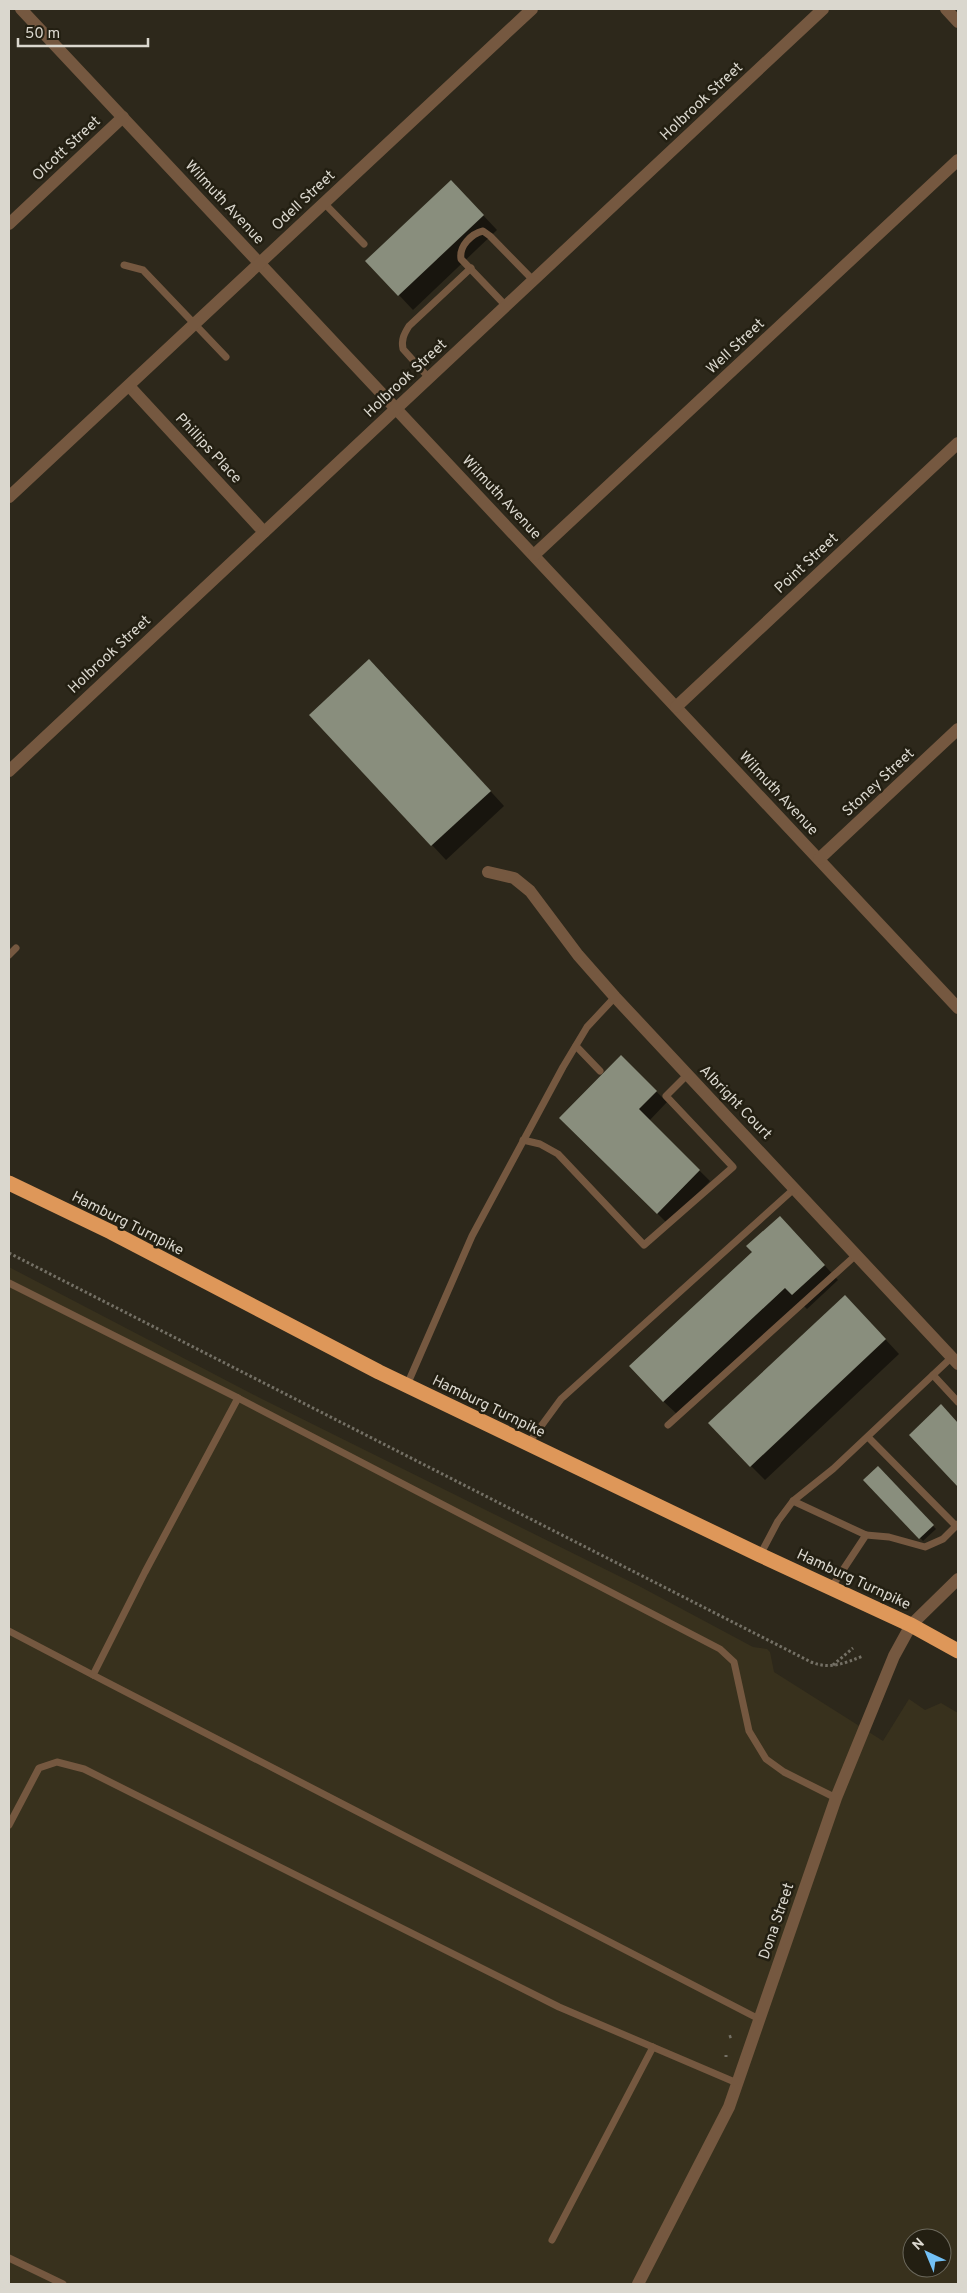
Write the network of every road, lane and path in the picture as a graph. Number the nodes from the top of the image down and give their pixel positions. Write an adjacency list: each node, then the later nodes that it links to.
1 (21, 9): 6 (street, Wilmuth Avenue)
2 (532, 9): 8 (street, Odell Street)
3 (823, 9): 14 (street, Holbrook Street)
4 (946, 9): 5 (street)
5 (958, 22)
6 (122, 117): 9 (street, Olcott Street); 11 (street, Wilmuth Avenue)
7 (958, 160): 24 (street, Well Street)
8 (324, 203): 10 (lane); 11 (street, Odell Street)
9 (9, 224)
10 (364, 244)
11 (260, 263): 16 (street, Odell Street); 20 (street, Wilmuth Avenue)
12 (124, 265): 16 (lane)
13 (471, 268): 14 (lane); 15 (lane); 18 (lane)
14 (533, 280): 15 (street, Holbrook Street)
15 (506, 306): 18 (street, Holbrook Street)
16 (195, 324): 17 (lane); 19 (street, Odell Street)
17 (226, 357)
18 (429, 378): 20 (street, Holbrook Street)
19 (129, 386): 22 (street, Odell Street); 23 (street, Phillips Place)
20 (396, 408): 23 (street, Holbrook Street); 24 (street, Wilmuth Avenue)
21 (958, 443): 25 (street, Point Street)
22 (9, 497)
23 (264, 532): 27 (street, Holbrook Street)
24 (534, 555): 25 (street, Wilmuth Avenue)
25 (676, 707): 28 (street, Wilmuth Avenue)
26 (958, 729): 28 (street, Stoney Street)
27 (9, 771)
28 (819, 859): 33 (street, Wilmuth Avenue)
29 (488, 872): 32 (street, Albright Court)
30 (16, 948): 31 (lane)
31 (9, 955)
32 (614, 997): 34 (lane); 36 (street, Albright Court)
33 (958, 1008)
34 (576, 1046): 35 (lane); 37 (lane)
35 (600, 1071)
36 (687, 1075): 37 (lane); 39 (street, Albright Court)
37 (523, 1140): 45 (lane)
38 (9, 1184): 45 (highway, Hamburg Turnpike)
39 (795, 1188): 41 (street, Albright Court); 50 (lane)
40 (9, 1253): 62 (path)
41 (856, 1255): 43 (street, Albright Court); 48 (lane)
42 (9, 1283): 46 (lane)
43 (955, 1361): 44 (lane)
44 (932, 1375): 47 (lane); 49 (lane)
45 (407, 1386): 50 (highway, Hamburg Turnpike)
46 (238, 1398): 63 (lane); 64 (lane)
47 (958, 1402)
48 (668, 1425)
49 (868, 1437): 51 (lane); 52 (lane)
50 (527, 1444): 54 (highway, Hamburg Turnpike)
51 (793, 1501): 53 (lane); 54 (lane)
52 (957, 1525): 53 (lane)
53 (866, 1535): 56 (lane)
54 (760, 1555): 56 (highway, Hamburg Turnpike)
55 (958, 1579): 57 (street, Dona Street)
56 (831, 1588): 57 (highway, Hamburg Turnpike)
57 (911, 1625): 60 (highway, Hamburg Turnpike); 64 (street, Dona Street)
58 (9, 1631): 63 (lane)
59 (853, 1648): 62 (path)
60 (958, 1651)
61 (861, 1657): 62 (path)
62 (833, 1666)
63 (93, 1675): 66 (lane)
64 (836, 1798): 66 (street, Dona Street)
65 (9, 1825): 67 (lane)
66 (759, 2019): 68 (street, Dona Street)
67 (653, 2047): 68 (lane); 69 (lane)
68 (737, 2083): 72 (street, Dona Street)
69 (552, 2240)
70 (9, 2258): 71 (lane)
71 (63, 2284)
72 (638, 2284)

